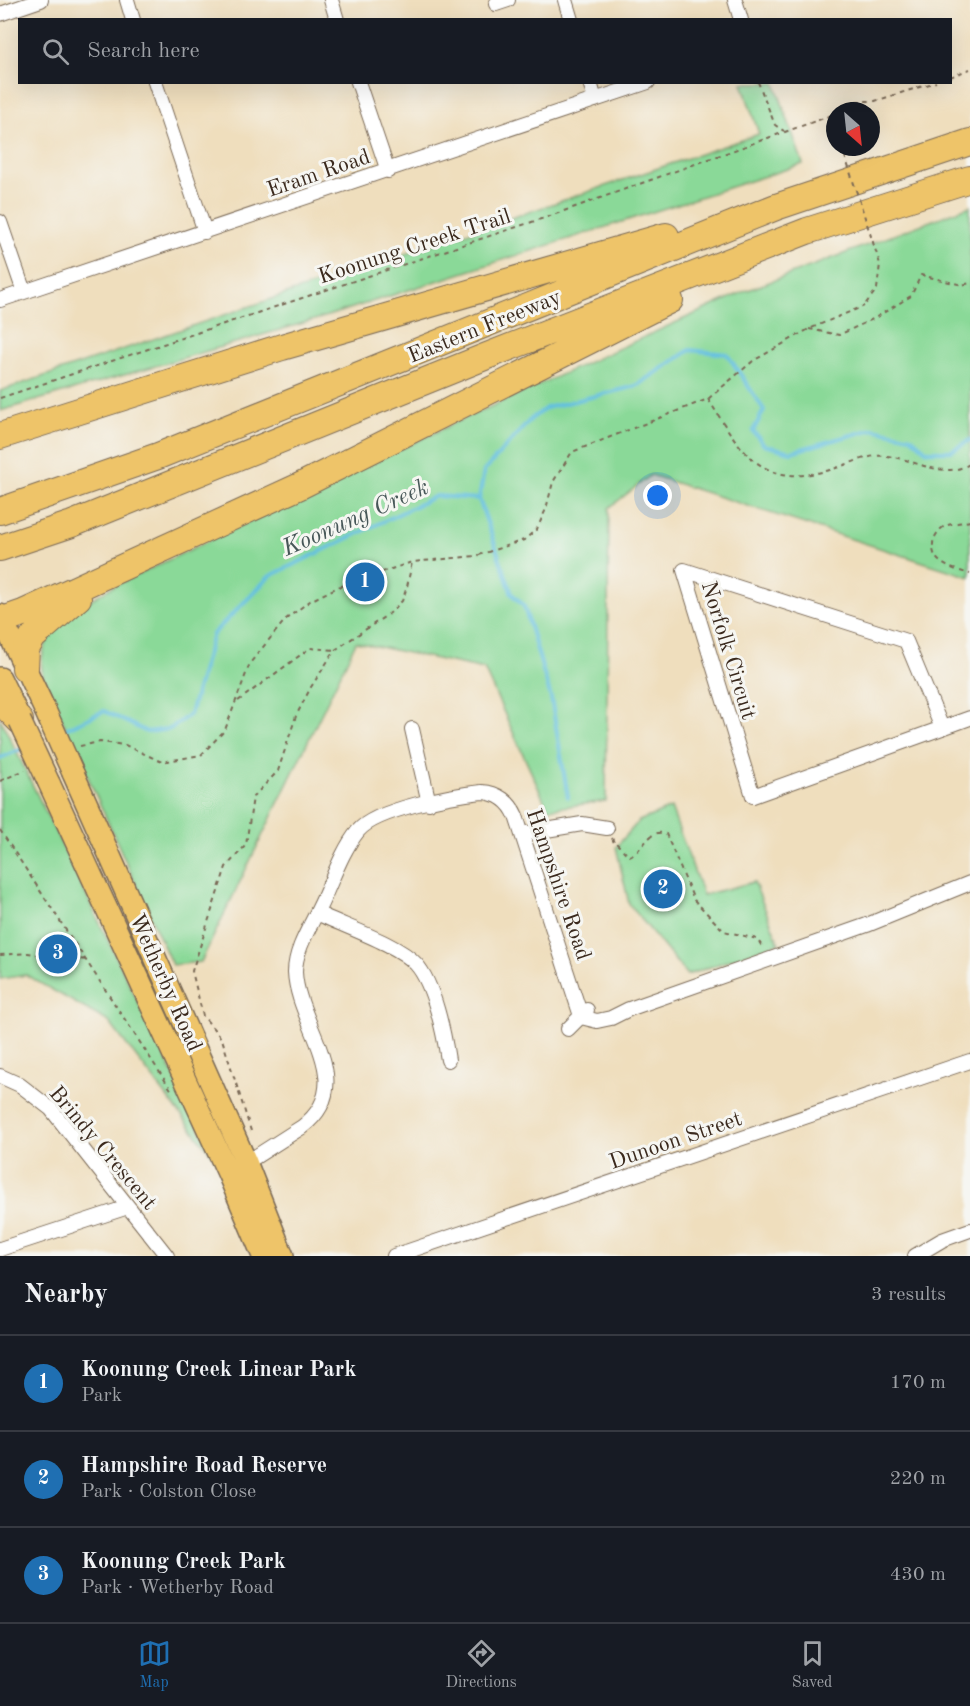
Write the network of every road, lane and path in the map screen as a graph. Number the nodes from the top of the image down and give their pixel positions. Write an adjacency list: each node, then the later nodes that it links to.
1 (41, 0): 6 (street)
2 (127, 0): 7 (street)
3 (331, 0): 8 (street)
4 (565, 0): 9 (street)
5 (735, 0): 10 (street)
6 (0, 14)
7 (132, 18)
8 (336, 18)
9 (570, 18)
10 (740, 18)
11 (970, 69): 12 (path)
12 (952, 77)
13 (156, 84): 30 (street)
14 (359, 84): 25 (street)
15 (591, 84): 19 (street)
16 (642, 84): 19 (street, Eram Road)
17 (759, 84): 22 (path)
18 (930, 84): 20 (path)
19 (595, 100): 25 (street, Eram Road)
20 (855, 102)
21 (826, 117): 22 (path, Koonung Creek Trail)
22 (784, 131): 35 (path, Koonung Creek Trail)
23 (970, 142): 27 (highway, Eastern Freeway)
24 (845, 156): 34 (path, bridge)
25 (388, 171): 30 (street, Eram Road)
26 (970, 179): 29 (highway, Eastern Freeway)
27 (776, 207): 37 (highway); 41 (highway, Eastern Freeway)
28 (0, 222): 32 (street)
29 (807, 231): 43 (highway, Eastern Freeway); 44 (highway)
30 (205, 232): 32 (street, Eram Road)
31 (970, 283): 34 (path)
32 (24, 292): 33 (street, Eram Road)
33 (0, 300)
34 (809, 329): 36 (path)
35 (0, 398)
36 (708, 399): 40 (path); 45 (path)
37 (48, 420): 38 (highway); 39 (highway)
38 (0, 426)
39 (0, 436)
40 (970, 465)
41 (0, 512)
42 (970, 521): 46 (path)
43 (0, 548)
44 (139, 560): 47 (highway); 49 (highway)
45 (412, 562): 48 (path); 52 (path)
46 (970, 574)
47 (1, 619): 49 (main road, Wetherby Road)
48 (335, 650): 52 (path); 75 (path)
49 (25, 668): 75 (main road, Wetherby Road, bridge)
50 (0, 678): 54 (main road, Wetherby Road)
51 (0, 701): 54 (highway)
52 (237, 702): 57 (path)
53 (970, 718): 55 (street, Norfolk Circuit)
54 (20, 721): 75 (main road, Wetherby Road, bridge)
55 (942, 728): 55 (street, Norfolk Circuit)
56 (412, 729): 60 (street)
57 (75, 748)
58 (27, 769): 59 (path)
59 (0, 781)
60 (429, 803): 63 (street, Hampshire Road); 65 (street, Hampshire Road)
61 (607, 828): 63 (street); 66 (path)
62 (0, 830): 68 (path)
63 (522, 834): 69 (street, Hampshire Road)
64 (970, 883): 69 (street)
65 (317, 913): 71 (street); 75 (street, Hampshire Road)
66 (765, 950)
67 (0, 955): 68 (path)
68 (87, 960): 74 (path)
69 (584, 1013): 70 (street)
70 (568, 1029)
71 (448, 1060)
72 (970, 1061): 82 (street, Dunoon Street)
73 (0, 1076): 76 (street, Brindy Crescent)
74 (175, 1094)
75 (244, 1163): 80 (main road, Wetherby Road); 81 (main road, Wetherby Road)
76 (128, 1207): 78 (street); 79 (street, Brindy Crescent)
77 (970, 1230): 83 (street)
78 (0, 1249)
79 (167, 1256)
80 (263, 1256)
81 (283, 1256)
82 (394, 1256)
83 (915, 1256)

